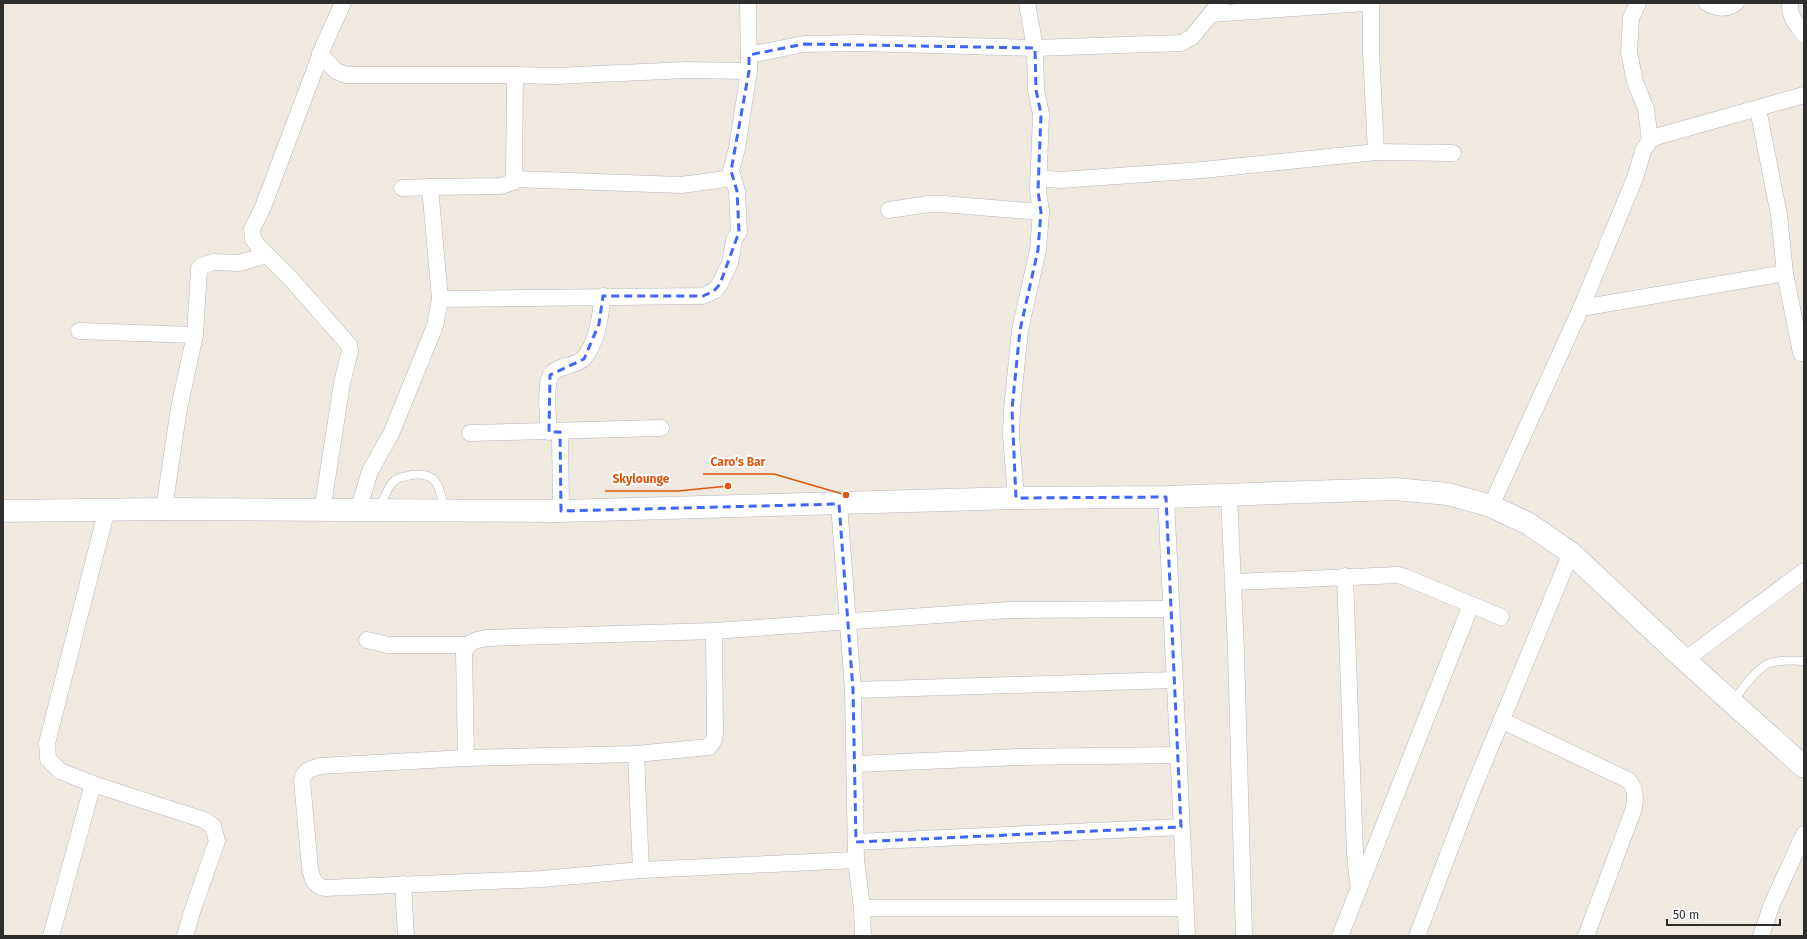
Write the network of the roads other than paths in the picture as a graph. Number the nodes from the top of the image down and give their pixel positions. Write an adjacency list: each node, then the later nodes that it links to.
1 (343, 3): 13 (street)
2 (748, 3): 14 (street)
3 (1027, 3): 12 (street)
4 (1365, 3): 10 (street)
5 (1371, 3): 20 (street)
6 (1638, 3): 19 (street)
7 (1707, 3): 8 (street)
8 (1736, 3)
9 (1790, 3): 11 (street)
10 (1216, 8): 12 (street)
11 (1804, 35)
12 (1035, 48): 14 (street); 23 (street)
13 (320, 54): 16 (street); 29 (street)
14 (749, 55): 15 (street)
15 (749, 71): 16 (street); 22 (street)
16 (515, 75): 24 (street)
17 (1804, 95): 18 (street)
18 (1758, 109): 19 (street); 30 (street)
19 (1650, 140): 33 (street)
20 (1376, 152): 21 (street); 23 (street)
21 (1453, 153)
22 (733, 178): 24 (street); 31 (street)
23 (1038, 178): 28 (street)
24 (514, 179): 25 (street)
25 (430, 187): 26 (street); 32 (street)
26 (402, 188)
27 (888, 210): 28 (street)
28 (1041, 212): 42 (street)
29 (267, 255): 35 (street); 48 (street)
30 (1785, 273): 33 (street); 36 (street)
31 (603, 296): 32 (street); 38 (street)
32 (440, 299): 49 (street)
33 (1580, 308): 44 (street)
34 (79, 331): 35 (street)
35 (195, 335): 46 (street)
36 (1801, 353)
37 (661, 428): 38 (street)
38 (554, 432): 39 (street); 51 (street)
39 (470, 433)
40 (1230, 494): 41 (main road); 44 (main road); 55 (street)
41 (1166, 497): 42 (main road); 57 (street)
42 (1016, 498): 43 (main road)
43 (839, 504): 51 (main road); 59 (street)
44 (1491, 506): 52 (main road)
45 (107, 509): 46 (main road); 47 (main road); 74 (street)
46 (164, 509): 48 (main road)
47 (3, 511)
48 (322, 511): 49 (main road)
49 (368, 512): 50 (main road); 50 (lane)
50 (444, 512): 51 (main road)
51 (561, 512)
52 (1571, 552): 63 (main road); 68 (street)
53 (1804, 571): 63 (street)
54 (1345, 576): 55 (street); 56 (street); 81 (street)
55 (1234, 582): 89 (street)
56 (1471, 605): 58 (street); 81 (street)
57 (1170, 609): 59 (street); 65 (street)
58 (1501, 617)
59 (848, 622): 60 (street); 66 (street)
60 (714, 631): 62 (street); 69 (street)
61 (367, 640): 62 (street)
62 (467, 645): 71 (street)
63 (1685, 660): 67 (main road)
64 (1804, 661): 67 (lane)
65 (1174, 680): 66 (street); 70 (street)
66 (853, 690): 72 (street)
67 (1732, 701): 73 (main road)
68 (1501, 720): 91 (street); 92 (street)
69 (636, 754): 71 (street); 79 (street)
70 (1179, 755): 72 (street); 75 (street)
71 (466, 758): 80 (street)
72 (856, 764): 77 (street)
73 (1804, 767)
74 (92, 784): 84 (street); 85 (street)
75 (1181, 827): 77 (street); 83 (street)
76 (1804, 834): 93 (street)
77 (856, 842): 78 (street)
78 (856, 860): 79 (street); 82 (street)
79 (640, 870): 80 (street)
80 (403, 884): 86 (street)
81 (1358, 887): 90 (street)
82 (862, 908): 83 (street); 87 (street)
83 (1186, 908): 88 (street)
84 (51, 936)
85 (185, 936)
86 (406, 936)
87 (863, 936)
88 (1187, 936)
89 (1244, 936)
90 (1340, 936)
91 (1417, 936)
92 (1586, 936)
93 (1761, 936)

